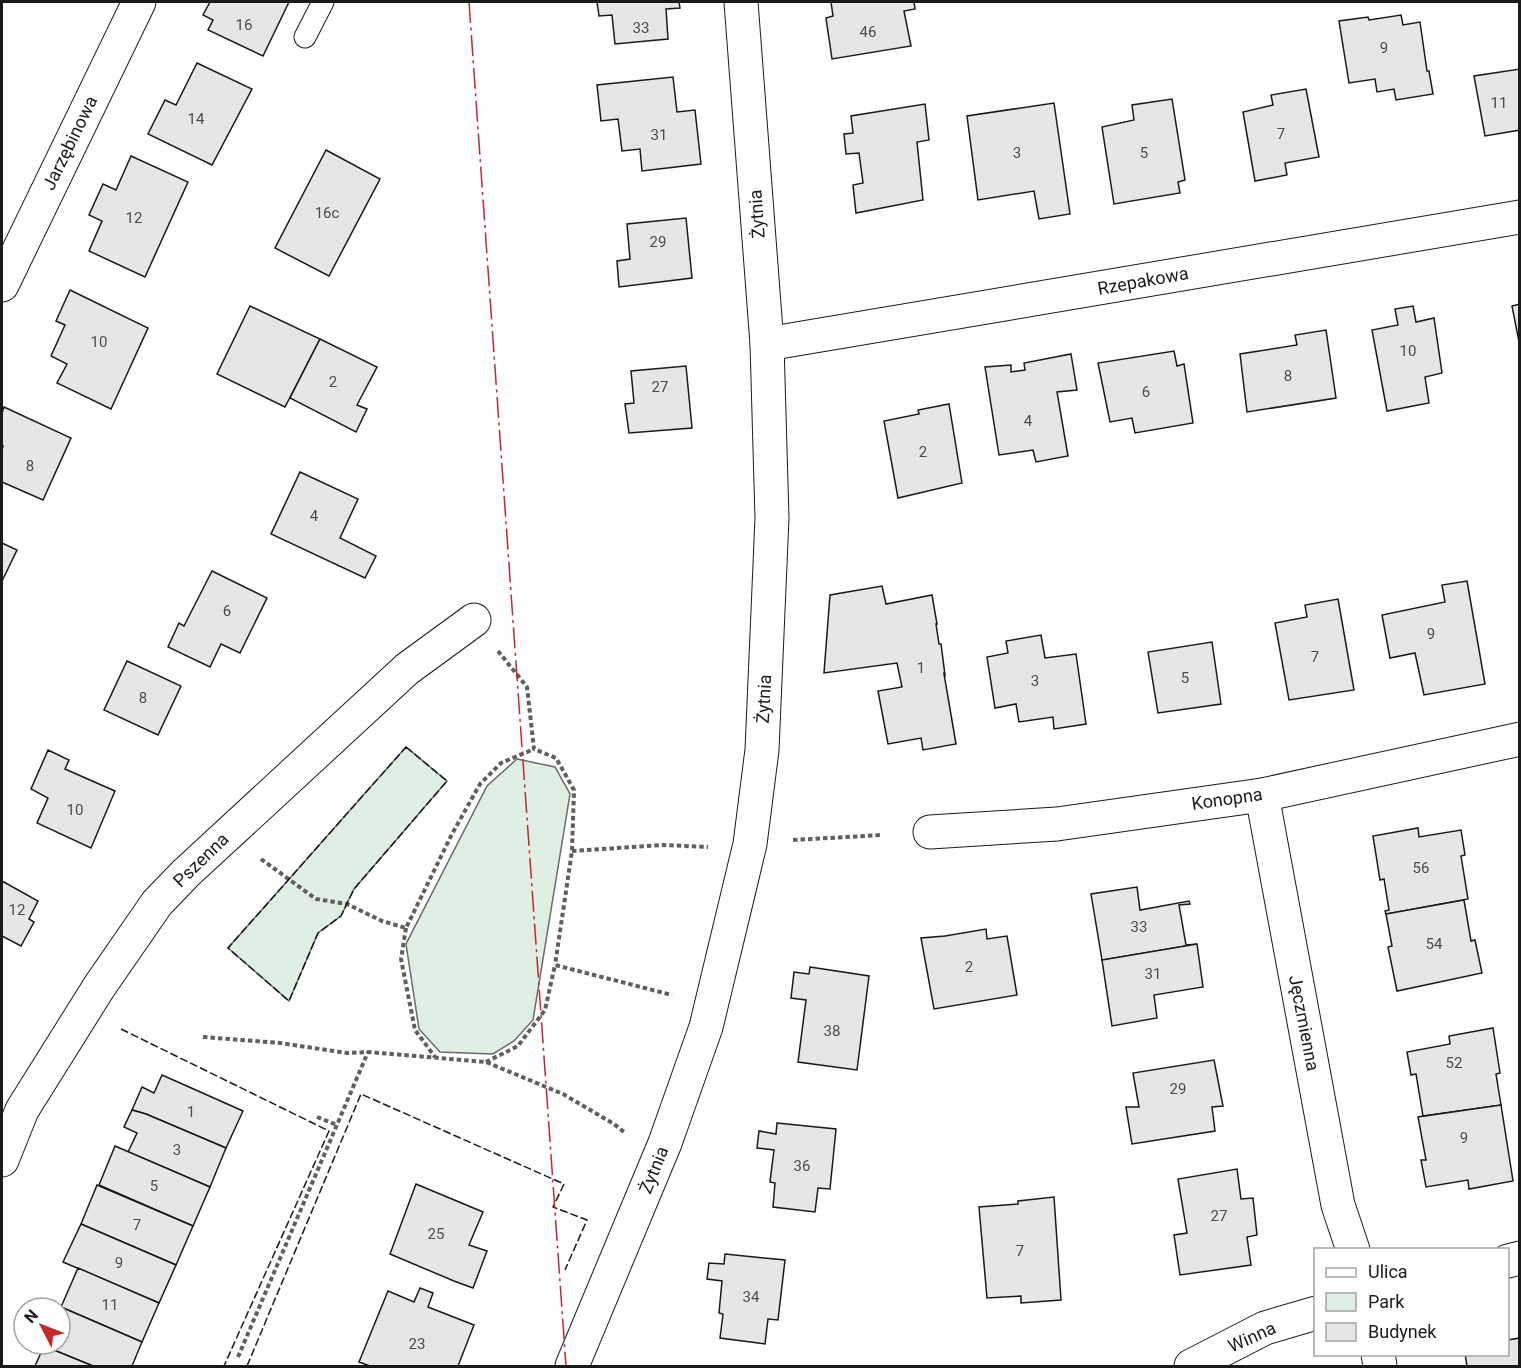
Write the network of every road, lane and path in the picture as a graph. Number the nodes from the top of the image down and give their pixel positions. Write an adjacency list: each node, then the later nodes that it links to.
1 (139, 2): 6 (street, Jarzębinowa)
2 (324, 2): 4 (lane)
3 (741, 2): 7 (street, Żytnia)
4 (304, 37)
5 (1520, 218): 7 (street, Rzepakowa)
6 (2, 285)
7 (766, 344): 33 (street, Żytnia)
8 (474, 620): 10 (path); 25 (street, Pszenna)
9 (1520, 739): 11 (street, Konopna)
10 (534, 749): 16 (path); 18 (path)
11 (1262, 795): 12 (street, Konopna); 30 (street, Jęczmienna)
12 (930, 832)
13 (882, 835): 14 (path)
14 (789, 840)
15 (719, 848): 16 (path)
16 (572, 851): 19 (path)
17 (255, 853): 18 (path)
18 (406, 928): 23 (path)
19 (555, 965): 20 (path); 24 (path)
20 (682, 997)
21 (203, 1036): 22 (path)
22 (368, 1052): 23 (path); 27 (path)
23 (435, 1057): 24 (path)
24 (486, 1062): 28 (path)
25 (12, 1104): 29 (street, Pszenna)
26 (316, 1117): 27 (path)
27 (337, 1125): 32 (path)
28 (630, 1136)
29 (2, 1160)
30 (1352, 1248)
31 (1314, 1314): 34 (street, Winna)
32 (238, 1357)
33 (572, 1366)
34 (1191, 1366)

